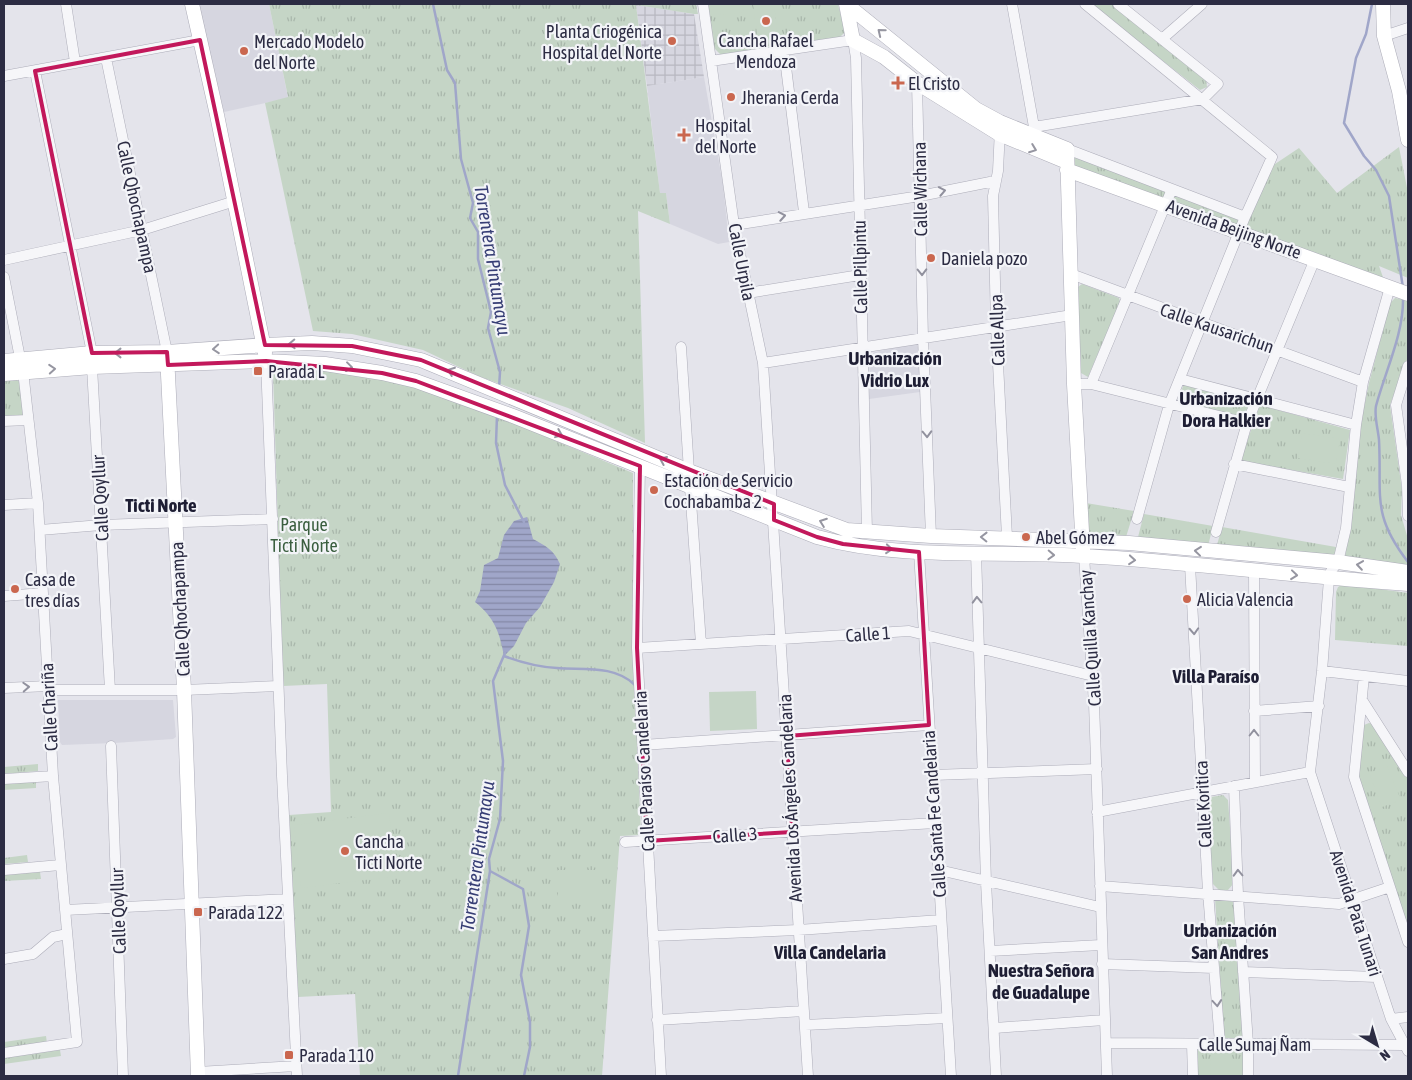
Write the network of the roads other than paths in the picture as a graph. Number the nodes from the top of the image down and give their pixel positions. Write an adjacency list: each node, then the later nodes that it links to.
1 (66, 4): 18 (street)
2 (192, 4): 13 (main road)
3 (703, 4): 17 (street, Calle Urpila)
4 (846, 4): 14 (main road, Calle Pillpintu); 24 (main road, Avenida Beijing Norte, one-way to 4)
5 (1012, 4): 25 (street)
6 (1085, 4): 23 (street)
7 (1118, 4): 12 (street)
8 (1202, 4): 12 (street)
9 (1383, 4): 11 (main road)
10 (1408, 28): 11 (street)
11 (1384, 36): 22 (main road)
12 (1162, 39): 23 (street)
13 (200, 40): 16 (street); 31 (main road)
14 (853, 40): 15 (street); 21 (main road, Avenida Beijing Norte); 32 (street, Calle Pillpintu)
15 (784, 51): 17 (street); 34 (street)
16 (106, 58): 18 (street); 37 (street, Calle Qhochapampa)
17 (711, 61): 36 (street, Calle Urpila)
18 (75, 62): 19 (street)
19 (35, 71): 20 (street); 39 (street, Calle Qoyllur)
20 (4, 76)
21 (917, 83): 24 (main road, Avenida Beijing Norte); 30 (street, Calle Wichana)
22 (1404, 90): 26 (main road)
23 (1203, 99): 25 (street); 35 (street)
24 (1000, 128): 25 (main road, Avenida Beijing Norte); 27 (main road, Avenida Beijing Norte, one-way to 27); 28 (street, Calle Allpa)
25 (1032, 131): 27 (main road, Avenida Beijing Norte)
26 (1408, 140)
27 (1067, 160): 29 (street, Avenida Beijing Norte); 33 (main road, Avenida Beijing Norte); 42 (main road, Calle Quilla Kanchay)
28 (995, 181): 30 (street, one-way to 28); 50 (street, Calle Allpa)
29 (1172, 189): 33 (street); 35 (street, Avenida Beijing Norte)
30 (920, 196): 32 (street); 51 (street, Calle Wichana, one-way to 51)
31 (235, 201): 37 (street); 52 (main road)
32 (859, 204): 34 (street); 43 (street, Calle Pillpintu)
33 (1166, 204): 38 (main road, Avenida Beijing Norte); 47 (street)
34 (804, 212): 36 (street, one-way to 34)
35 (1245, 217): 38 (street)
36 (734, 225): 46 (street, Calle Urpila)
37 (142, 230): 39 (street); 56 (street, Calle Qhochapampa)
38 (1239, 231): 40 (main road, Avenida Beijing Norte); 49 (street)
39 (70, 247): 41 (street); 57 (street, Calle Qoyllur)
40 (1315, 259): 45 (main road, Avenida Beijing Norte); 55 (street)
41 (4, 260)
42 (1071, 274): 47 (street, Calle Kausarichun); 48 (main road, Calle Quilla Kanchay)
43 (860, 275): 46 (street); 54 (street, Calle Pillpintu)
44 (4, 277): 61 (street, Calle Chariña)
45 (1401, 291): 65 (street)
46 (748, 294): 60 (street, Calle Urpila)
47 (1127, 296): 49 (street, Calle Kausarichun); 67 (street)
48 (1072, 315): 50 (street); 66 (main road, Calle Quilla Kanchay)
49 (1202, 323): 55 (street, Calle Kausarichun); 64 (street)
50 (996, 325): 51 (street); 92 (street, Calle Allpa)
51 (923, 338): 54 (street); 91 (street, Calle Wichana, one-way to 91)
52 (265, 345): 56 (main road, one-way to 56); 58 (main road); 76 (main road, one-way to 52)
53 (681, 346): 76 (street)
54 (861, 348): 60 (street); 89 (street, Calle Pillpintu)
55 (1277, 349): 65 (street, Calle Kausarichun); 68 (street)
56 (168, 358): 57 (main road); 58 (main road); 86 (main road, Calle Qhochapampa)
57 (92, 360): 61 (main road); 87 (street, Calle Qoyllur)
58 (266, 361): 75 (main road, one-way to 75); 83 (street)
59 (4, 362): 61 (main road)
60 (763, 364): 80 (street, Calle Urpila)
61 (22, 365): 63 (main road); 70 (street, Calle Chariña)
62 (1408, 366): 82 (street)
63 (4, 374)
64 (1180, 378): 68 (street); 69 (street)
65 (1363, 382): 73 (street)
66 (1074, 384): 67 (street); 93 (main road, Calle Quilla Kanchay)
67 (1091, 384): 69 (street)
68 (1257, 400): 72 (street); 73 (street)
69 (1170, 405): 72 (street); 84 (street)
70 (28, 420): 71 (street); 79 (street, Calle Chariña)
71 (4, 421)
72 (1247, 423): 74 (street)
73 (1356, 424): 78 (street)
74 (1234, 464): 78 (street); 90 (street)
75 (640, 466): 77 (main road); 108 (street, Calle Paraíso Candelaria)
76 (689, 471): 80 (main road)
77 (690, 487): 85 (main road); 107 (street)
78 (1349, 487): 97 (street)
79 (38, 502): 81 (street); 88 (street, Calle Chariña)
80 (774, 504): 85 (street, Calle Urpila); 89 (main road, one-way to 80)
81 (4, 505)
82 (1408, 516)
83 (273, 519): 86 (street); 114 (street)
84 (1137, 519)
85 (774, 520): 94 (main road, one-way to 94); 106 (street, Avenida Los Ángeles Candelaria)
86 (176, 524): 87 (street); 118 (main road, Calle Qhochapampa)
87 (101, 525): 88 (street); 117 (street, Calle Qoyllur)
88 (40, 530): 103 (street, Calle Chariña)
89 (867, 532): 91 (main road)
90 (1216, 532)
91 (931, 536): 92 (main road, one-way to 91)
92 (1007, 537): 93 (main road)
93 (1082, 541): 96 (main road, Calle Quilla Kanchay); 97 (main road, one-way to 93)
94 (919, 552): 95 (main road); 105 (street, Calle Santa Fe Candelaria)
95 (976, 552): 96 (main road, one-way to 96); 109 (street, one-way to 95)
96 (1084, 556): 98 (main road, one-way to 98); 111 (street, Calle Quilla Kanchay)
97 (1338, 562): 100 (main road, one-way to 97); 101 (street)
98 (1190, 565): 99 (main road); 135 (street, Calle Koritica, one-way to 135)
99 (1254, 571): 101 (main road, one-way to 101); 121 (street)
100 (1408, 572)
101 (1329, 579): 102 (main road); 110 (street)
102 (1408, 584)
103 (43, 593): 104 (street); 116 (street, Calle Chariña)
104 (4, 596)
105 (924, 635): 106 (street, Calle 1); 109 (street, Calle 1); 122 (street, Calle Santa Fe Candelaria)
106 (780, 640): 107 (street, Calle 1); 123 (street, Avenida Los Ángeles Candelaria)
107 (701, 644): 108 (street, Calle 1)
108 (637, 648): 124 (street, Calle Paraíso Candelaria)
109 (978, 648): 111 (street, Calle 1); 129 (street)
110 (1322, 671): 112 (street); 120 (street)
111 (1093, 676): 126 (street, Calle Quilla Kanchay)
112 (1364, 676): 113 (street); 119 (street)
113 (1408, 681)
114 (278, 686): 118 (street); 149 (street)
115 (4, 688): 116 (street, one-way to 116)
116 (48, 688): 117 (street); 131 (street, Calle Chariña)
117 (110, 690): 118 (street)
118 (184, 690): 151 (main road, Calle Qhochapampa)
119 (1362, 700): 128 (street); 146 (street)
120 (1319, 706): 121 (street); 127 (street)
121 (1254, 711): 133 (street, one-way to 121)
122 (928, 725): 123 (street); 130 (street, Calle Santa Fe Candelaria)
123 (787, 736): 124 (street); 138 (street, Avenida Los Ángeles Candelaria)
124 (643, 744): 139 (street, Calle Paraíso Candelaria)
125 (111, 746): 152 (street, Calle Qoyllur)
126 (1097, 769): 129 (street); 136 (street, Calle Quilla Kanchay)
127 (1310, 772): 133 (street); 150 (street, Avenida Pata Tunari)
128 (1408, 772)
129 (984, 773): 130 (street); 144 (street)
130 (932, 775): 137 (street, Calle Santa Fe Candelaria)
131 (53, 776): 132 (street); 141 (street, Calle Chariña)
132 (4, 779)
133 (1254, 782): 134 (street)
134 (1234, 786): 135 (street); 148 (street, one-way to 134)
135 (1202, 792): 136 (street); 147 (street, Calle Koritica)
136 (1097, 812): 145 (street, Calle Quilla Kanchay)
137 (934, 823): 138 (street, Calle 3); 143 (street, Calle Santa Fe Candelaria)
138 (792, 832): 139 (street, Calle 3); 156 (street, Avenida Los Ángeles Candelaria)
139 (647, 841): 140 (street, Calle 3); 158 (street, Calle Paraíso Candelaria)
140 (625, 842)
141 (60, 865): 142 (street); 154 (street, Calle Chariña)
142 (4, 870)
143 (939, 870): 144 (street); 155 (street, Calle Santa Fe Candelaria)
144 (986, 882): 153 (street); 161 (street)
145 (1100, 886): 147 (street); 153 (street, Calle Quilla Kanchay)
146 (1390, 887): 150 (street); 159 (street)
147 (1208, 892): 148 (street); 164 (street, Calle Koritica)
148 (1238, 895): 150 (street); 165 (street)
149 (288, 898): 151 (street); 181 (street)
150 (1351, 900): 166 (street, Avenida Pata Tunari)
151 (191, 905): 152 (street); 182 (main road, Calle Qhochapampa)
152 (118, 906): 154 (street); 183 (street, Calle Qoyllur)
153 (1100, 906): 160 (street, Calle Quilla Kanchay)
154 (65, 910): 157 (street, Calle Chariña)
155 (940, 920): 156 (street); 168 (street, Calle Santa Fe Candelaria)
156 (798, 930): 158 (street); 167 (street, Avenida Los Ángeles Candelaria)
157 (67, 934): 162 (street); 180 (street, Calle Chariña)
158 (653, 936): 171 (street, Calle Paraíso Candelaria)
159 (1408, 939)
160 (1101, 945): 161 (street); 163 (street, Calle Quilla Kanchay)
161 (990, 951): 174 (street)
162 (4, 959)
163 (1102, 964): 164 (street); 172 (street, Calle Quilla Kanchay)
164 (1214, 968): 177 (street, Calle Koritica, one-way to 177)
165 (1244, 972): 166 (street); 178 (street)
166 (1376, 977): 170 (street, Avenida Pata Tunari)
167 (804, 1011): 171 (street); 173 (street, Avenida Los Ángeles Candelaria)
168 (947, 1018): 173 (street); 186 (street, Calle Santa Fe Candelaria)
169 (1408, 1018): 170 (street)
170 (1391, 1019): 179 (street, Avenida Pata Tunari)
171 (657, 1020): 184 (street, Calle Paraíso Candelaria)
172 (1104, 1020): 174 (street); 175 (street, Calle Quilla Kanchay)
173 (805, 1025): 185 (street, Avenida Los Ángeles Candelaria)
174 (995, 1028): 187 (street)
175 (1106, 1043): 176 (street, Calle Sumaj Ñam); 188 (street, Calle Quilla Kanchay)
176 (1192, 1044): 177 (street, Calle Sumaj Ñam); 189 (street)
177 (1220, 1044): 178 (street, Calle Sumaj Ñam)
178 (1248, 1044): 179 (street, Calle Sumaj Ñam); 190 (street)
179 (1406, 1048)
180 (4, 1053)
181 (296, 1071): 182 (street)
182 (198, 1074)
183 (123, 1076)
184 (661, 1076)
185 (808, 1076)
186 (951, 1076)
187 (996, 1076)
188 (1107, 1076)
189 (1193, 1076)
190 (1248, 1076)

